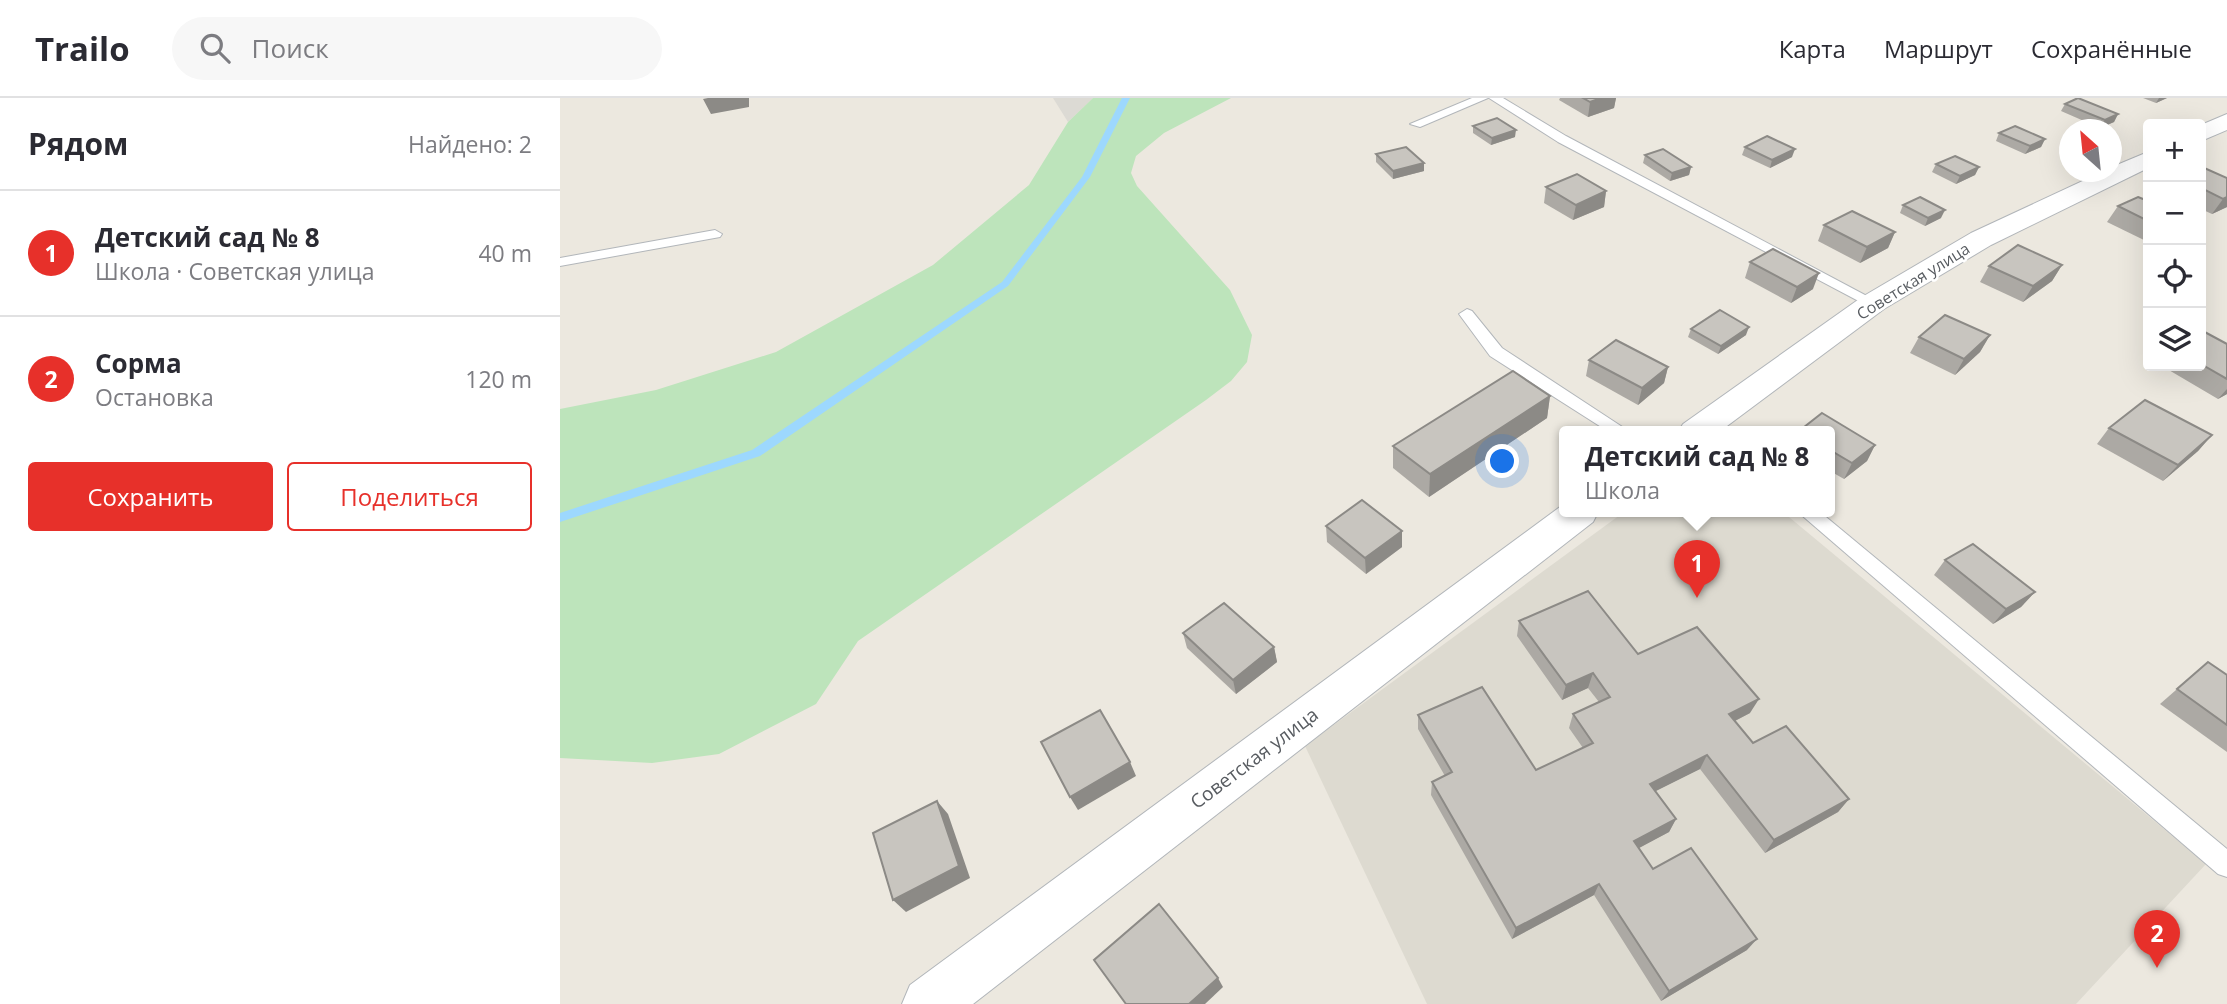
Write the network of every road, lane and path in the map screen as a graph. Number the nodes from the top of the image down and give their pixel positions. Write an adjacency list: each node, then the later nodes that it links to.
1 (1482, 98): 4 (lane)
2 (1495, 98): 9 (lane)
3 (2227, 121): 5 (street)
4 (1416, 124)
5 (2206, 132)
6 (2143, 161): 9 (street, Советская улица)
7 (715, 234): 8 (lane)
8 (560, 262)
9 (1873, 303): 12 (street, Советская улица)
10 (1467, 314): 11 (lane)
11 (1613, 426)
12 (1709, 426)
13 (1573, 517): 16 (street, Советская улица)
14 (1813, 517): 15 (lane)
15 (2227, 865)
16 (929, 1004)

